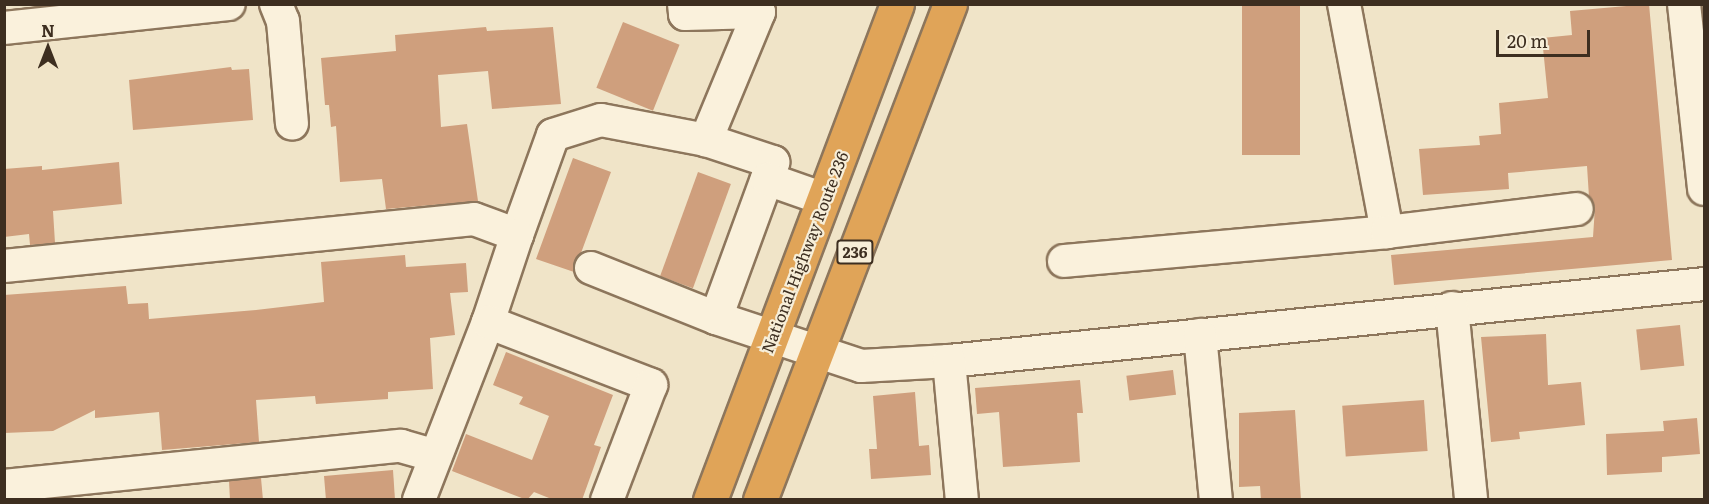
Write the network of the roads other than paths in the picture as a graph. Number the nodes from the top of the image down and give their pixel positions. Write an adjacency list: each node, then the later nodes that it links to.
1 (230, 4): 8 (street)
2 (276, 4): 10 (street)
3 (684, 4): 11 (street)
4 (897, 4): 14 (highway, National Highway Route 236)
5 (950, 4): 27 (highway, 236)
6 (1344, 4): 16 (street)
7 (1684, 4): 9 (street)
8 (4, 28)
9 (1697, 68): 13 (street)
10 (292, 124)
11 (706, 140): 12 (street); 17 (street)
12 (767, 179): 14 (street); 23 (street)
13 (1704, 189)
14 (824, 199): 26 (highway, National Highway Route 236)
15 (1577, 209): 16 (street)
16 (1388, 232): 18 (street)
17 (517, 235): 19 (street); 24 (street)
18 (1064, 261)
19 (4, 266)
20 (591, 267): 23 (street)
21 (1704, 284): 22 (street)
22 (1452, 308): 25 (street); 37 (street)
23 (716, 318): 26 (street)
24 (488, 322): 29 (street); 32 (street)
25 (1200, 335): 28 (street); 36 (street)
26 (772, 336): 27 (street); 33 (highway, National Highway Route 236)
27 (817, 353): 28 (street); 34 (highway, 236)
28 (949, 361): 35 (street)
29 (436, 456): 30 (street); 31 (street)
30 (4, 486)
31 (419, 500)
32 (607, 500)
33 (710, 500)
34 (760, 500)
35 (962, 500)
36 (1216, 500)
37 (1471, 500)

